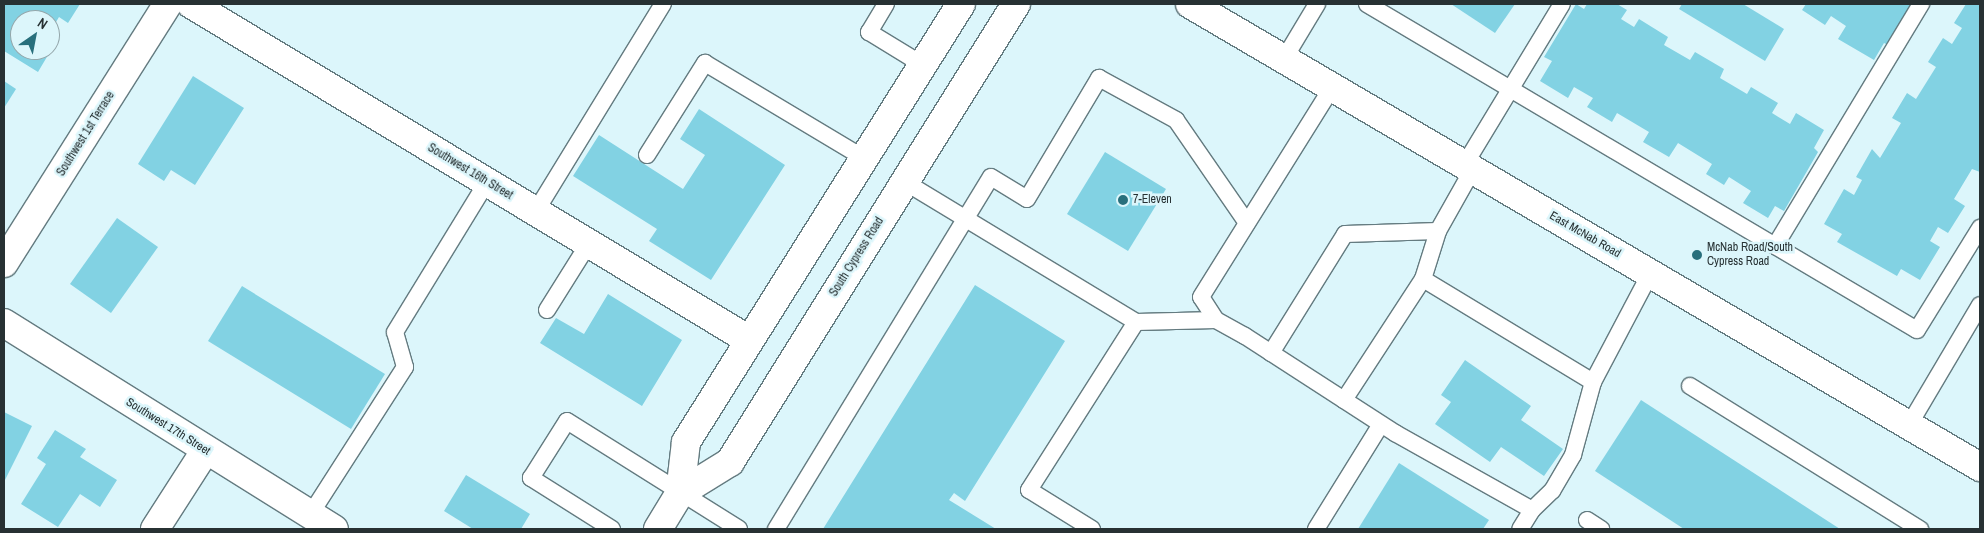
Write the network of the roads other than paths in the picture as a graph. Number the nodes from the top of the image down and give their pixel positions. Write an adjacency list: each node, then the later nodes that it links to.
1 (168, 4): 28 (street, Southwest 1st Terrace)
2 (191, 4): 19 (street, Southwest 16th Street)
3 (663, 4): 21 (lane)
4 (961, 4): 13 (street, South Cypress Road)
5 (1016, 4): 20 (street, South Cypress Road)
6 (1190, 4): 12 (street, East McNab Road)
7 (1317, 4): 12 (lane)
8 (1367, 4): 15 (lane)
9 (1562, 4): 15 (lane)
10 (1921, 4): 27 (lane)
11 (879, 6): 13 (lane)
12 (1284, 59): 14 (street, East McNab Road)
13 (923, 65): 17 (street, South Cypress Road)
14 (1332, 87): 18 (street, East McNab Road); 23 (lane)
15 (1510, 88): 18 (lane); 27 (lane)
16 (647, 155): 17 (lane)
17 (864, 158): 36 (street, South Cypress Road)
18 (1469, 167): 25 (lane); 29 (street, East McNab Road)
19 (487, 182): 21 (street, Southwest 16th Street); 47 (lane)
20 (905, 182): 22 (lane); 45 (street, South Cypress Road)
21 (536, 211): 26 (street, Southwest 16th Street)
22 (965, 218): 23 (lane); 34 (lane); 54 (lane)
23 (1247, 223): 33 (lane)
24 (1980, 228): 27 (lane)
25 (1438, 231): 30 (lane); 37 (lane)
26 (589, 243): 32 (lane); 36 (street, Southwest 16th Street)
27 (1775, 246)
28 (4, 263)
29 (1650, 274): 38 (lane); 42 (street, East McNab Road)
30 (1423, 279): 38 (lane); 40 (lane)
31 (1980, 305): 42 (lane)
32 (547, 310)
33 (1216, 320): 34 (lane); 37 (lane)
34 (1136, 322): 55 (lane)
35 (4, 324): 43 (street, Southwest 17th Street)
36 (750, 340): 45 (street, South Cypress Road)
37 (1271, 353): 40 (lane)
38 (1593, 382): 46 (lane)
39 (1690, 386): 59 (lane)
40 (1344, 400): 41 (lane)
41 (1381, 424): 46 (lane); 56 (lane)
42 (1909, 425): 44 (street, East McNab Road)
43 (205, 450): 47 (street, Southwest 17th Street); 49 (street)
44 (1980, 467)
45 (680, 493): 51 (lane); 52 (street, South Cypress Road); 53 (lane)
46 (1532, 510): 57 (lane)
47 (310, 515): 50 (street, Southwest 17th Street)
48 (1587, 520): 58 (lane)
49 (155, 529)
50 (334, 529)
51 (612, 529)
52 (658, 529)
53 (739, 529)
54 (776, 529)
55 (1092, 529)
56 (1316, 529)
57 (1520, 529)
58 (1601, 529)
59 (1920, 529)

